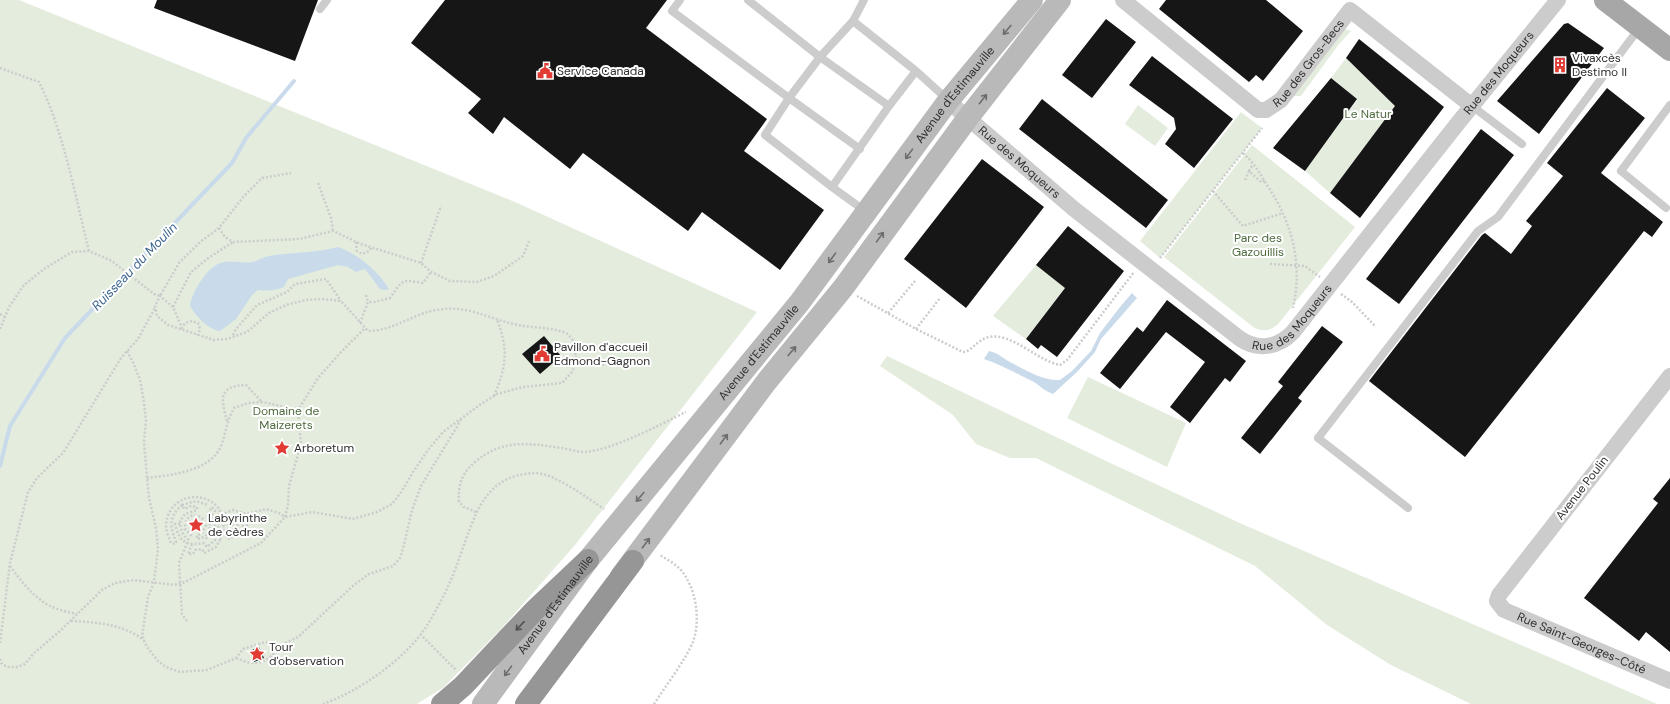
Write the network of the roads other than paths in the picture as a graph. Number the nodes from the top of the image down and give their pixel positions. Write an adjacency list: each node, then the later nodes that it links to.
1 (327, 0): 10 (lane)
2 (680, 0): 16 (lane)
3 (748, 0): 14 (lane)
4 (864, 0): 11 (lane)
5 (1032, 0): 17 (main road, Avenue d'Estimauville, one-way to 17)
6 (1060, 0): 21 (main road, Avenue d'Estimauville, one-way to 6)
7 (1123, 0): 20 (street, Rue des Gros-Becs)
8 (1558, 0): 20 (street, Rue des Moqueurs)
9 (1605, 0): 12 (main road)
10 (320, 9)
11 (853, 21): 14 (lane); 15 (lane)
12 (1640, 27): 13 (main road); 28 (lane)
13 (1670, 50)
14 (820, 57): 16 (lane); 19 (lane)
15 (916, 71): 17 (lane); 19 (lane)
16 (789, 98): 23 (lane); 24 (lane)
17 (948, 101): 21 (street, Rue des Moqueurs); 26 (main road, Avenue d'Estimauville, one-way to 26)
18 (1670, 105): 25 (lane)
19 (889, 106): 23 (lane)
20 (1472, 106): 21 (street, Rue des Moqueurs); 22 (lane)
21 (967, 119): 30 (main road, Avenue d'Estimauville, one-way to 21)
22 (1522, 144)
23 (860, 149): 24 (lane)
24 (832, 187): 26 (lane)
25 (1666, 208)
26 (866, 212): 29 (main road, Avenue d'Estimauville, one-way to 29)
27 (1670, 376): 31 (street, Avenue Poulin)
28 (1408, 508)
29 (588, 560): 33 (highway, one-way to 33); 34 (main road, Avenue d'Estimauville, one-way to 34)
30 (633, 561): 35 (main road, Avenue d'Estimauville); 36 (highway)
31 (1497, 601): 32 (street, Rue Saint-Georges-Côté)
32 (1670, 681)
33 (442, 704)
34 (483, 704)
35 (515, 704)
36 (526, 704)

